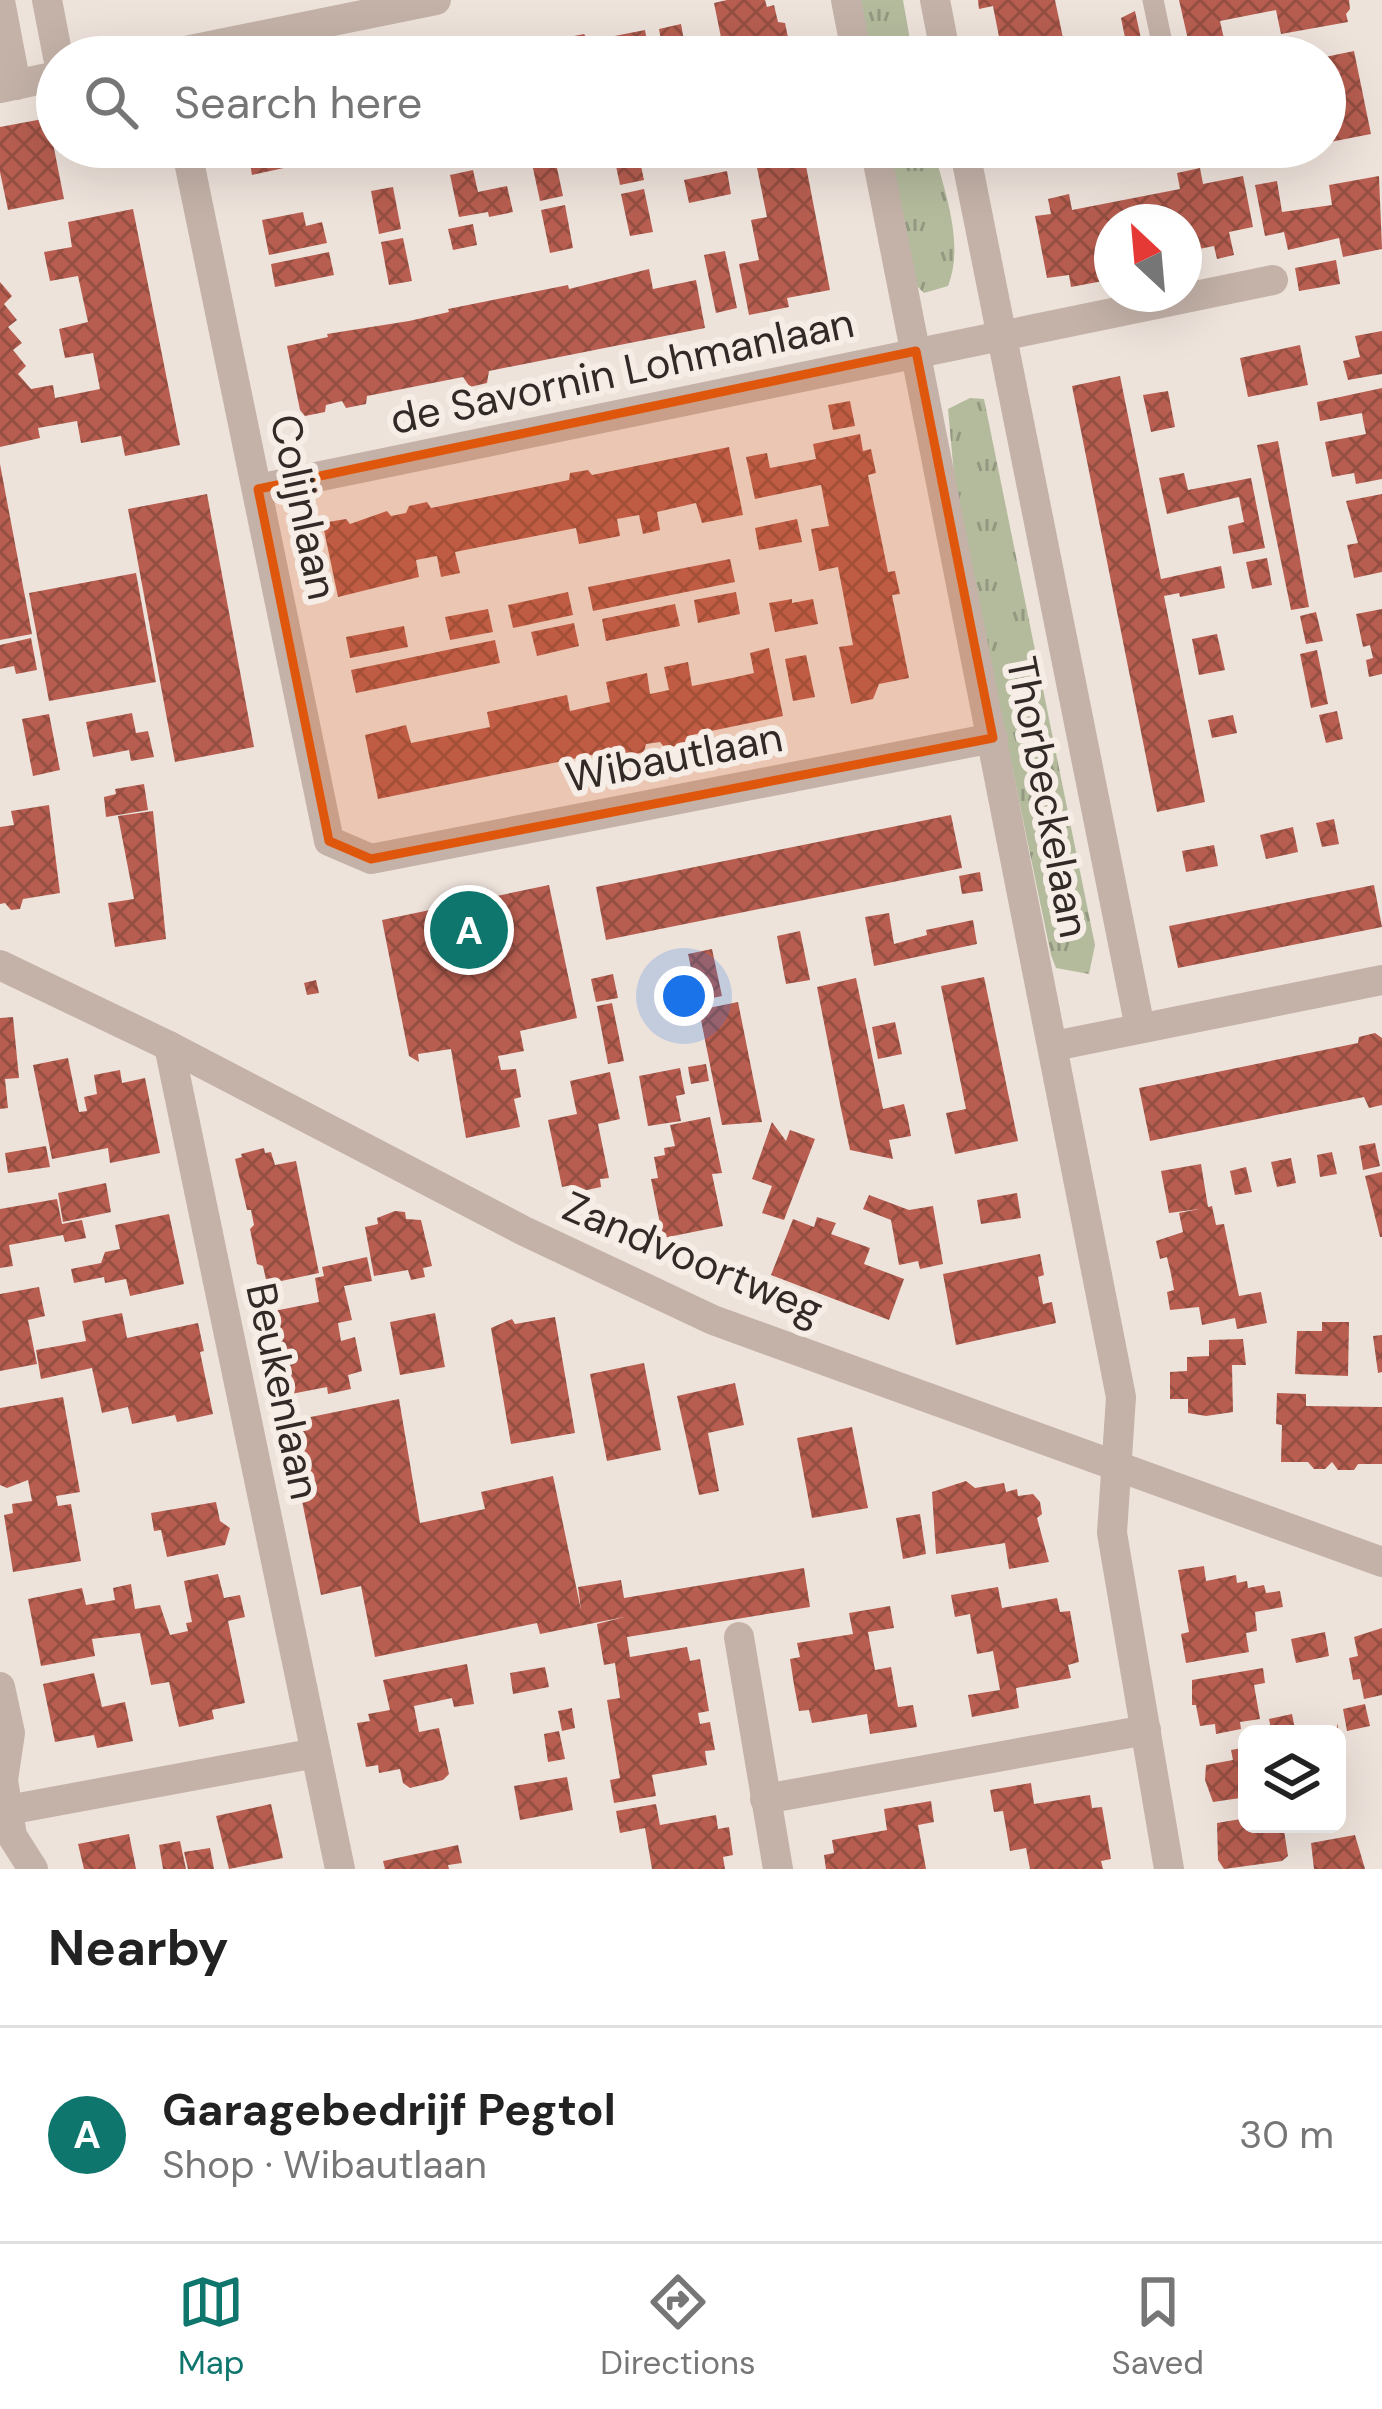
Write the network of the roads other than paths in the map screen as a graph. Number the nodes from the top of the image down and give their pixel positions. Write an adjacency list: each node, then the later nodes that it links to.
1 (46, 0): 8 (street)
2 (436, 0): 7 (street)
3 (846, 0): 10 (street)
4 (935, 0): 11 (street)
5 (1153, 0): 12 (lane)
6 (0, 1): 13 (street)
7 (399, 4): 9 (street)
8 (54, 36)
9 (254, 36)
10 (853, 36)
11 (942, 36)
12 (1161, 36)
13 (8, 87)
14 (189, 168): 20 (street, Colijnlaan)
15 (879, 168): 19 (street, Thorbeckelaan)
16 (968, 168): 18 (street, Thorbeckelaan)
17 (1274, 280): 18 (street)
18 (1002, 336): 19 (street, de Savornin Lohmanlaan); 25 (street, Thorbeckelaan)
19 (916, 351): 20 (street, de Savornin Lohmanlaan); 21 (street, Thorbeckelaan)
20 (258, 489): 22 (street, Colijnlaan)
21 (993, 738): 22 (street, Wibautlaan); 27 (street, Thorbeckelaan)
22 (371, 859)
23 (0, 965): 26 (street, Zandvoortweg)
24 (1382, 980): 25 (street)
25 (1141, 1028): 27 (street)
26 (169, 1046): 28 (street, Zandvoortweg); 33 (street, Beukenlaan)
27 (1054, 1046): 28 (street, Thorbeckelaan)
28 (1115, 1465): 29 (street, Zandvoortweg); 32 (street, Thorbeckelaan)
29 (1382, 1562)
30 (739, 1637): 34 (street)
31 (0, 1687): 35 (street)
32 (1146, 1730): 34 (street); 39 (street, Thorbeckelaan)
33 (316, 1753): 35 (street); 37 (street, Beukenlaan)
34 (766, 1799): 38 (street)
35 (8, 1810): 36 (street)
36 (34, 1869)
37 (340, 1869)
38 (778, 1869)
39 (1169, 1869)

